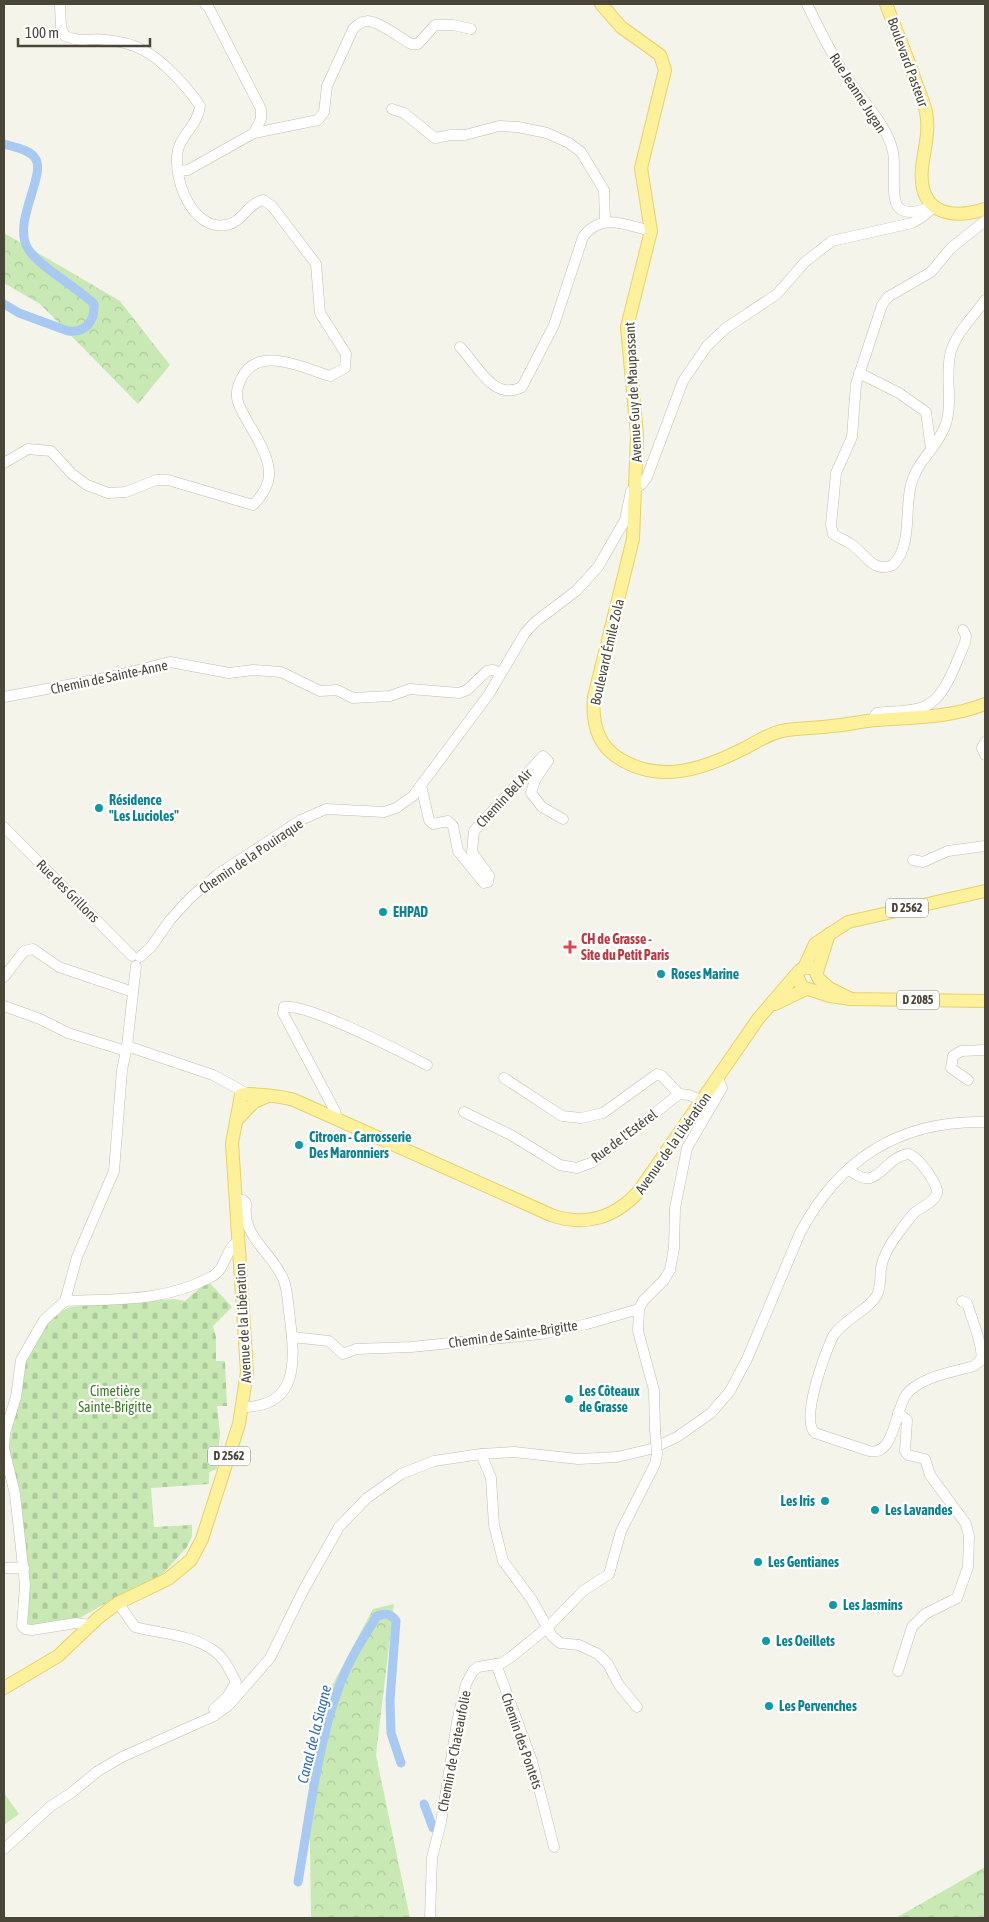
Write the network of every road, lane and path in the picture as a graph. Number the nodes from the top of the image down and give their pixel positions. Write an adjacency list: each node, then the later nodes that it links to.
1 (60, 4): 9 (street)
2 (205, 4): 8 (street)
3 (601, 4): 14 (main road, Avenue Guy de Maupassant)
4 (807, 4): 10 (street, Rue Jeanne Jugan)
5 (886, 4): 10 (main road, Boulevard Pasteur)
6 (471, 29): 8 (street)
7 (392, 109): 12 (street)
8 (254, 133): 9 (street)
9 (178, 171): 19 (street)
10 (934, 206): 11 (main road); 20 (street)
11 (985, 209)
12 (605, 221): 14 (street); 16 (street)
13 (985, 221): 17 (street)
14 (651, 231): 20 (main road, Avenue Guy de Maupassant)
15 (985, 300): 18 (street)
16 (460, 347)
17 (859, 373): 18 (street); 18 (street)
18 (931, 449)
19 (4, 463)
20 (636, 487): 22 (street); 25 (main road, Boulevard Émile Zola)
21 (963, 630): 25 (street)
22 (501, 673): 23 (street, Chemin de Sainte-Anne); 28 (street, Chemin de la Pouiraque)
23 (4, 697)
24 (985, 704): 25 (main road, Boulevard Émile Zola)
25 (875, 720)
26 (985, 742): 27 (street)
27 (985, 755)
28 (421, 785): 29 (street, Chemin Bel Air); 35 (street, Chemin de la Pouiraque)
29 (563, 819)
30 (4, 826): 35 (street, Rue des Grillons)
31 (985, 846): 32 (street)
32 (913, 860)
33 (985, 891): 34 (main road, D 2562)
34 (830, 932): 36 (main road, D 2562); 37 (main road)
35 (136, 959): 40 (street)
36 (801, 972): 37 (main road); 39 (main road); 44 (main road, Avenue de la Libération / D 2562)
37 (818, 976): 39 (main road); 41 (main road, D 2085)
38 (4, 977): 40 (street)
39 (808, 989): 41 (main road, D 2085); 44 (main road)
40 (133, 992): 45 (street)
41 (851, 999): 42 (main road, D 2085)
42 (985, 1001)
43 (4, 1006): 45 (street)
44 (766, 1008): 49 (main road, Avenue de la Libération / D 2562)
45 (127, 1049): 52 (street); 60 (street)
46 (985, 1050): 50 (street)
47 (427, 1065): 55 (street)
48 (504, 1078): 51 (street)
49 (718, 1078): 53 (main road, Avenue de la Libération / D 2562); 62 (street)
50 (968, 1080)
51 (679, 1094): 53 (street); 54 (street, Rue de l'Estérel)
52 (245, 1098): 55 (main road, Avenue de la Libération / D 2562); 58 (main road, Avenue de la Libération / D 2562)
53 (703, 1101): 55 (main road, Avenue de la Libération / D 2562)
54 (464, 1112)
55 (338, 1120)
56 (985, 1122): 57 (street)
57 (849, 1168): 65 (street); 66 (street)
58 (236, 1200): 59 (main road, Avenue de la Libération / D 2562); 63 (street)
59 (238, 1241): 60 (street); 64 (main road, Avenue de la Libération / D 2562)
60 (65, 1301): 68 (street)
61 (962, 1301): 65 (street)
62 (639, 1309): 63 (street, Chemin de Sainte-Brigitte); 71 (street, Chemin de Chateaufolie, bridge)
63 (292, 1337): 64 (street)
64 (243, 1407): 69 (main road, Avenue de la Libération / D 2562)
65 (898, 1413): 73 (street)
66 (481, 1454): 71 (street); 76 (street)
67 (4, 1568): 68 (street)
68 (24, 1568): 70 (street)
69 (118, 1603): 70 (main road, Avenue de la Libération / D 2562); 76 (street)
70 (90, 1625): 74 (main road, Avenue de la Libération / D 2562)
71 (548, 1628): 72 (street, Chemin de Chateaufolie); 75 (street)
72 (496, 1664): 77 (street, Chemin des Pontets); 79 (street, Chemin de Chateaufolie)
73 (898, 1672)
74 (4, 1688)
75 (637, 1707)
76 (201, 1722): 78 (street)
77 (554, 1847)
78 (4, 1849)
79 (430, 1918)

